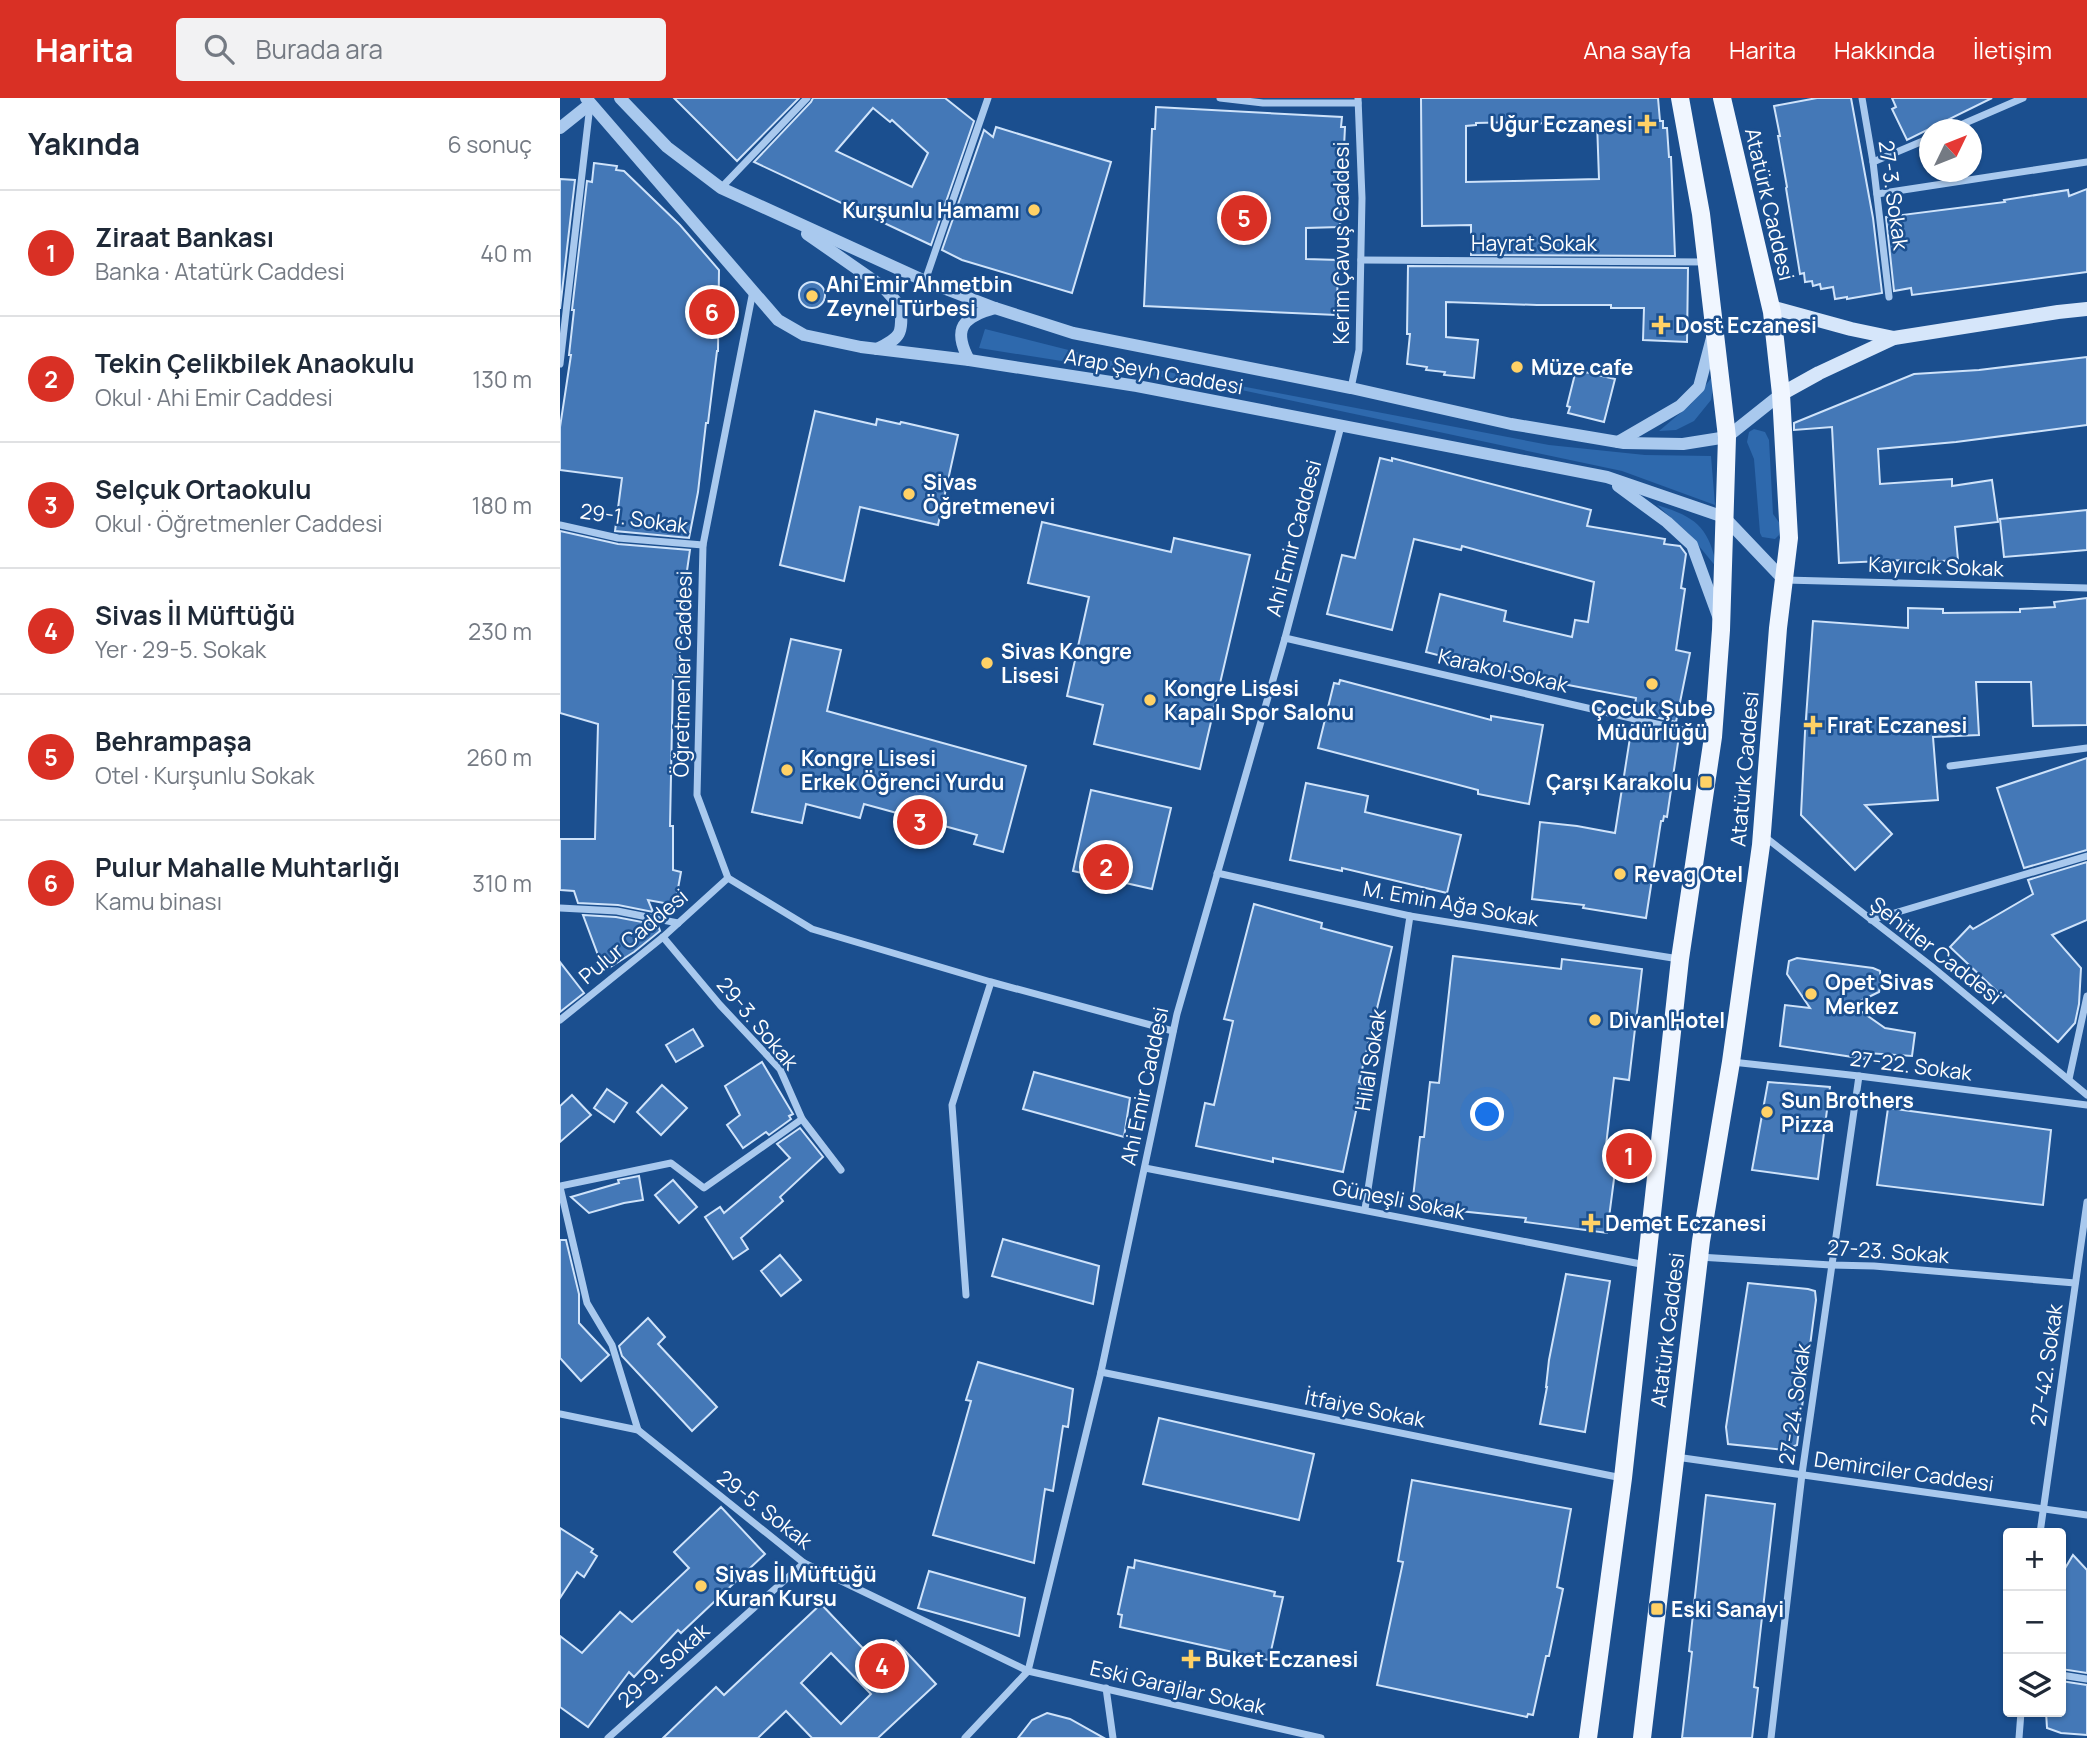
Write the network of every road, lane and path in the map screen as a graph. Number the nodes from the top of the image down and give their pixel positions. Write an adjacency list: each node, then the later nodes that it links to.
1 (620, 98): 17 (street, Arap Şeyh Caddesi)
2 (807, 98): 17 (street)
3 (988, 98): 22 (street)
4 (1220, 98): 9 (street)
5 (1680, 98): 21 (main road, Atatürk Caddesi)
6 (1722, 98): 25 (main road, Atatürk Caddesi)
7 (1862, 98): 15 (street, 27-3. Sokak)
8 (2023, 98): 12 (street)
9 (1262, 100): 10 (street)
10 (1358, 100): 20 (street, Kerim Çavuş Caddesi)
11 (588, 101): 13 (street); 23 (street, Arap Şeyh Caddesi); 32 (street)
12 (1974, 119)
13 (560, 128)
14 (1919, 143): 15 (street)
15 (1873, 162): 18 (street, 27-3. Sokak)
16 (2087, 162): 18 (street)
17 (721, 188): 19 (street, Arap Şeyh Caddesi)
18 (1877, 194): 24 (street, 27-3. Sokak)
19 (781, 216): 22 (street, Arap Şeyh Caddesi); 30 (street)
20 (1361, 260): 21 (street, Hayrat Sokak); 33 (street, Kerim Çavuş Caddesi)
21 (1707, 262): 28 (main road, Atatürk Caddesi)
22 (925, 281): 26 (street, Arap Şeyh Caddesi)
23 (753, 291): 30 (street, Arap Şeyh Caddesi); 41 (street, Öğretmenler Caddesi)
24 (1889, 297)
25 (1771, 307): 29 (main road); 34 (main road, Atatürk Caddesi)
26 (995, 308): 31 (street); 33 (street, Arap Şeyh Caddesi)
27 (2087, 309): 29 (main road)
28 (1715, 327): 36 (main road, Atatürk Caddesi); 37 (street)
29 (1895, 338): 34 (main road)
30 (877, 349): 31 (street, Arap Şeyh Caddesi)
31 (969, 360): 35 (street, Arap Şeyh Caddesi)
32 (560, 364)
33 (1351, 388): 37 (street, Arap Şeyh Caddesi)
34 (1781, 394): 36 (street, Arap Şeyh Caddesi); 42 (main road, Atatürk Caddesi)
35 (1341, 426): 38 (street, Arap Şeyh Caddesi); 45 (street, Ahi Emir Caddesi)
36 (1727, 437): 37 (street, Arap Şeyh Caddesi); 39 (main road, Atatürk Caddesi)
37 (1618, 442)
38 (1607, 477): 39 (street, Arap Şeyh Caddesi); 44 (street)
39 (1724, 517): 42 (street, Arap Şeyh Caddesi); 44 (main road, Atatürk Caddesi)
40 (560, 525): 41 (street, 29-1. Sokak)
41 (703, 545): 52 (street, Öğretmenler Caddesi)
42 (1784, 580): 43 (street, Kayırcık Sokak); 49 (main road, Atatürk Caddesi)
43 (2087, 588)
44 (1721, 625): 46 (main road, Atatürk Caddesi)
45 (1285, 638): 46 (street, Karakol Sokak); 51 (street, Ahi Emir Caddesi)
46 (1713, 737): 58 (main road, Atatürk Caddesi)
47 (2087, 748): 48 (street)
48 (1950, 766)
49 (1762, 835): 55 (street, Şehitler Caddesi); 63 (main road, Atatürk Caddesi)
50 (2087, 856): 55 (street)
51 (1217, 873): 54 (street, M. Emin Ağa Sokak); 62 (street, Ahi Emir Caddesi)
52 (728, 878): 56 (street, Pulur Caddesi); 59 (street)
53 (560, 908): 56 (street)
54 (1410, 916): 58 (street, M. Emin Ağa Sokak); 73 (street, Hilal Sokak)
55 (1871, 920): 65 (street, Şehitler Caddesi)
56 (678, 923): 57 (street, Pulur Caddesi)
57 (663, 937): 61 (street, Pulur Caddesi); 68 (street, 29-3. Sokak)
58 (1680, 959): 75 (main road, Atatürk Caddesi)
59 (991, 982): 62 (street); 78 (street)
60 (2087, 996): 65 (street)
61 (560, 1020)
62 (1173, 1031): 69 (street, Ahi Emir Caddesi)
63 (1731, 1062): 64 (street, 27-22. Sokak); 74 (main road, Atatürk Caddesi)
64 (1860, 1076): 67 (street, 27-22. Sokak); 76 (street, 27-24. Sokak)
65 (2069, 1079): 66 (street, Şehitler Caddesi)
66 (2087, 1095)
67 (2087, 1105)
68 (802, 1118): 70 (street, 29-3. Sokak); 71 (street)
69 (1145, 1168): 73 (street, Güneşli Sokak); 79 (street, Ahi Emir Caddesi)
70 (841, 1171)
71 (560, 1186): 81 (street)
72 (2087, 1202): 77 (street, 27-42. Sokak)
73 (1365, 1209): 75 (street, Güneşli Sokak)
74 (1699, 1257): 76 (street, 27-23. Sokak); 82 (main road, Atatürk Caddesi)
75 (1647, 1265): 84 (main road, Atatürk Caddesi)
76 (1831, 1265): 77 (street, 27-23. Sokak); 83 (street, 27-24. Sokak)
77 (2075, 1283): 85 (street, 27-42. Sokak)
78 (967, 1296)
79 (1101, 1373): 84 (street, İtfaiye Sokak); 89 (street, Ahi Emir Caddesi)
80 (560, 1414): 81 (street, 29-5. Sokak)
81 (638, 1430): 88 (street, 29-5. Sokak)
82 (1675, 1457): 83 (street, Demirciler Caddesi); 99 (main road, Atatürk Caddesi)
83 (1802, 1474): 85 (street, Demirciler Caddesi); 100 (street, 27-24. Sokak)
84 (1623, 1478): 98 (main road, Atatürk Caddesi)
85 (2043, 1509): 86 (street, Demirciler Caddesi); 87 (street, 27-42. Sokak)
86 (2087, 1515)
87 (2041, 1528)
88 (804, 1563): 89 (street, 29-5. Sokak); 94 (street, 29-9. Sokak)
89 (1028, 1671): 92 (street, Eski Garajlar Sokak); 95 (street, Ahi Emir Caddesi)
90 (2066, 1676): 91 (street)
91 (2087, 1679)
92 (1106, 1688): 96 (street); 97 (street, Eski Garajlar Sokak)
93 (2020, 1717): 101 (street)
94 (608, 1738)
95 (965, 1738)
96 (1113, 1738)
97 (1321, 1738)
98 (1588, 1738)
99 (1642, 1738)
100 (1771, 1738)
101 (2018, 1738)

